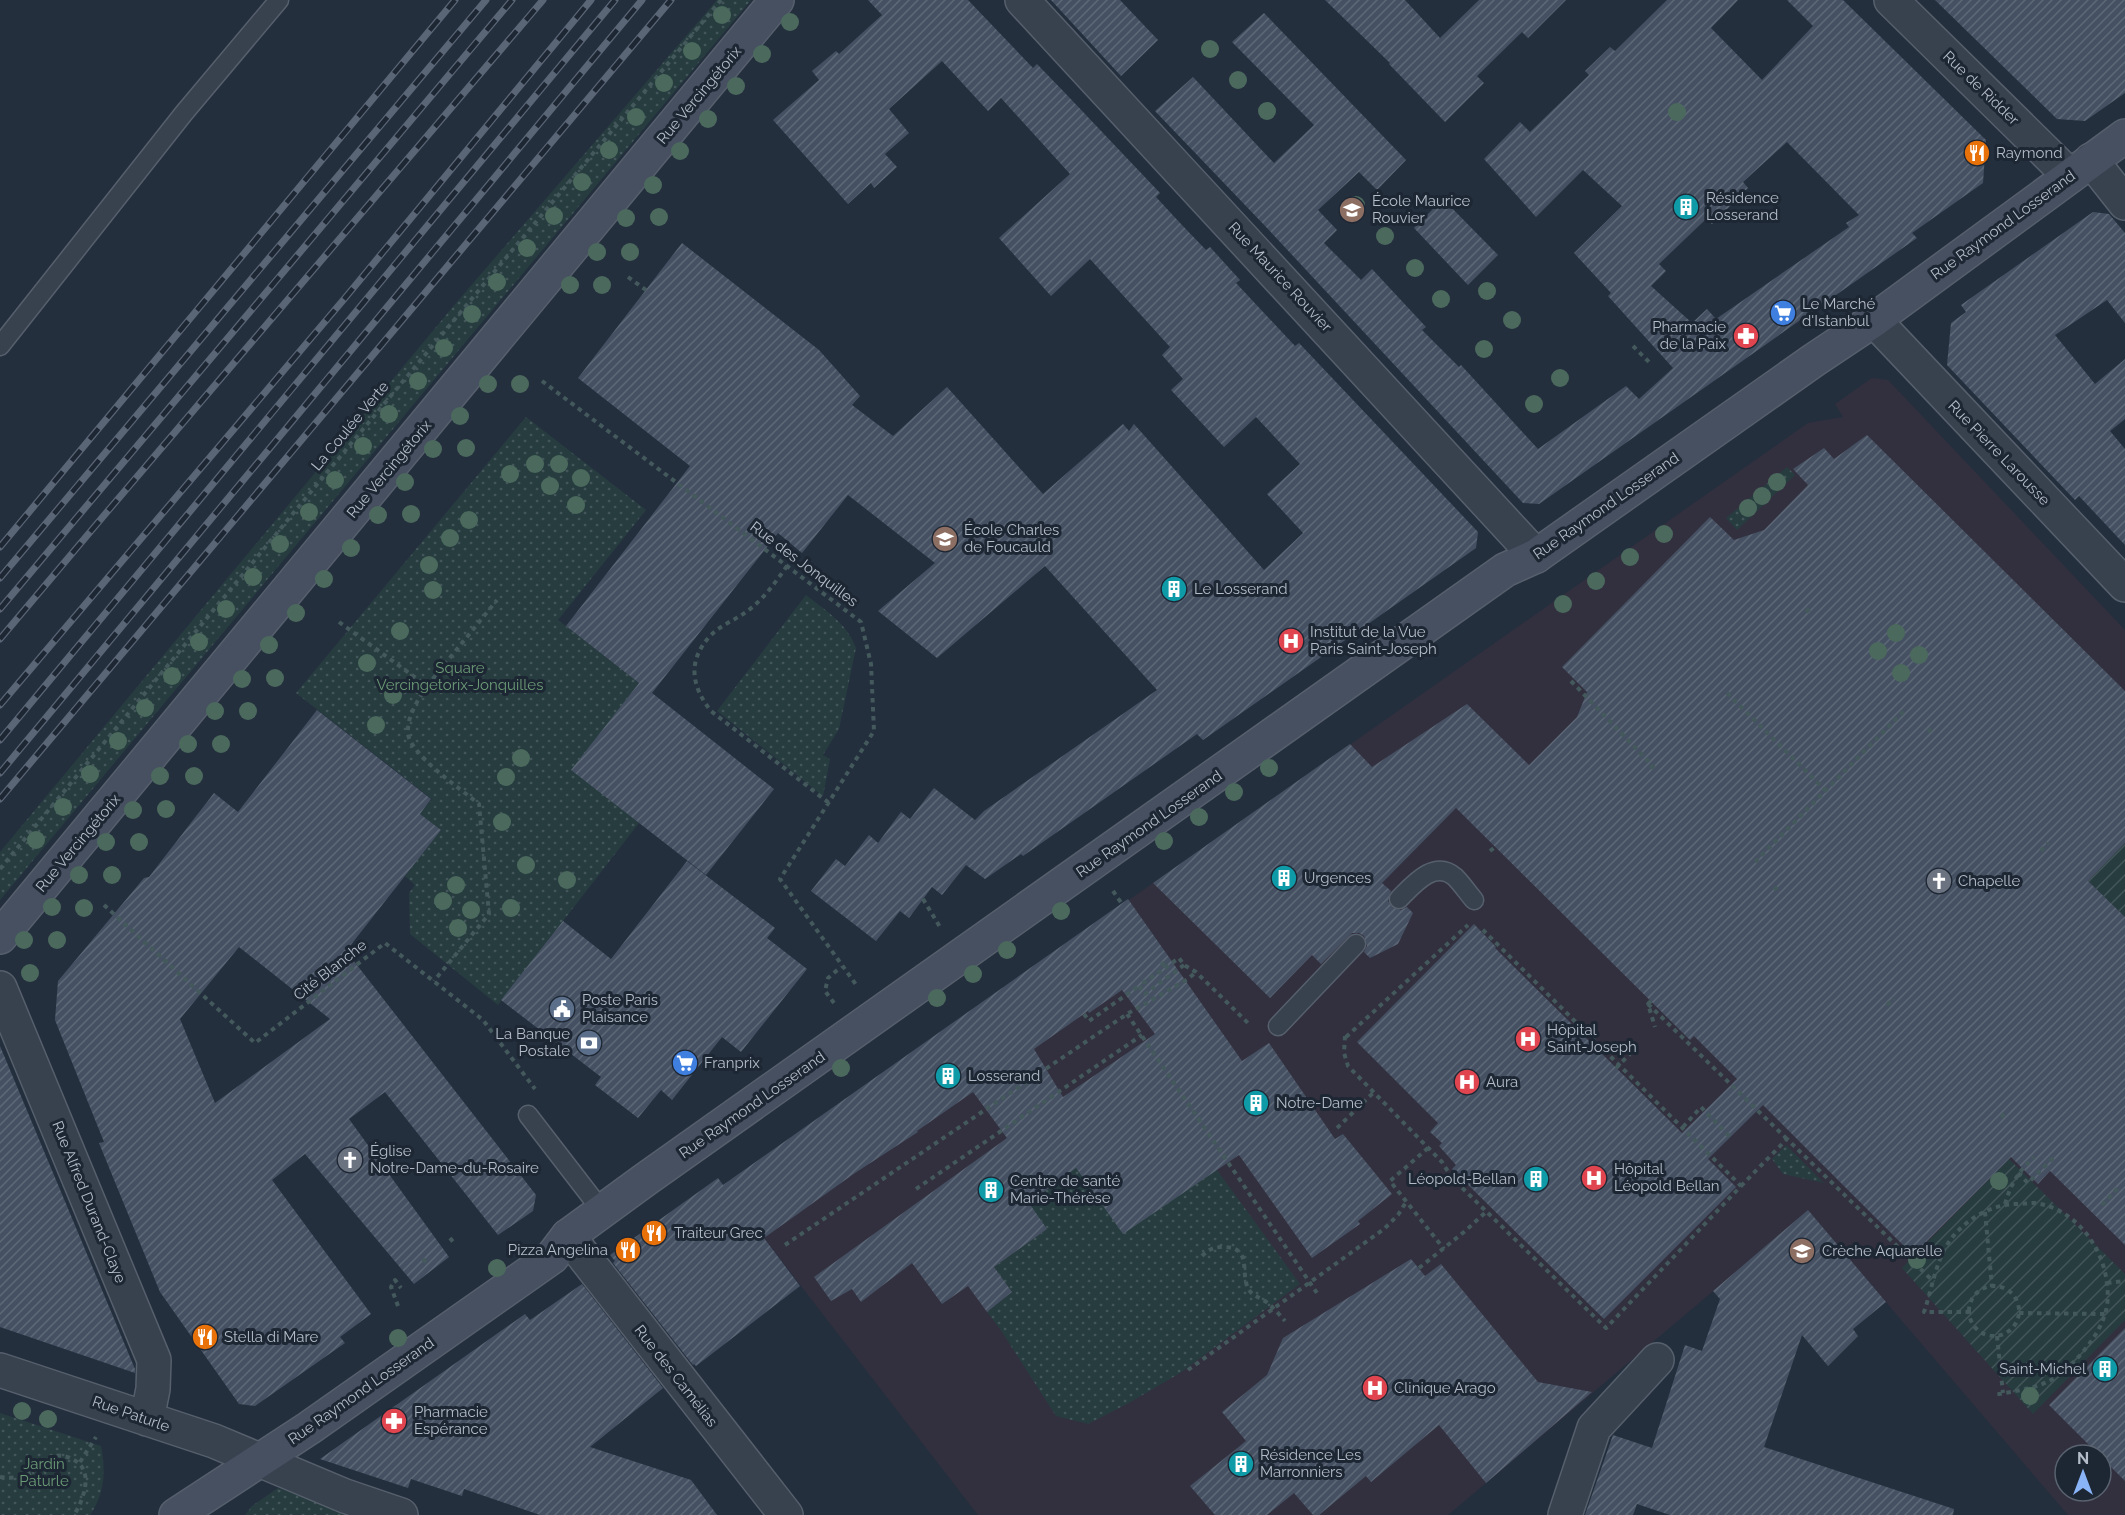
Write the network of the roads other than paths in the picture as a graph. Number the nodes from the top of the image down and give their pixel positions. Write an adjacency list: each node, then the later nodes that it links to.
1 (279, 0): 9 (lane)
2 (777, 0): 14 (street, Rue Vercingétorix)
3 (1022, 0): 10 (street, Rue Maurice Rouvier)
4 (1891, 0): 6 (street, Rue de Ridder)
5 (2125, 136): 6 (street, Rue Raymond Losserand)
6 (2080, 168): 7 (street, Rue de Ridder); 8 (street, Rue Raymond Losserand)
7 (2125, 203)
8 (1874, 320): 10 (street, Rue Raymond Losserand); 11 (street, Rue Pierre Larousse)
9 (0, 346)
10 (1536, 556): 19 (street, Rue Raymond Losserand)
11 (2125, 585)
12 (1399, 899): 13 (lane)
13 (1473, 900)
14 (0, 937)
15 (1356, 944): 17 (lane)
16 (0, 988): 23 (street, Rue Alfred Durand-Claye)
17 (1278, 1026)
18 (528, 1115): 19 (lane)
19 (602, 1211): 20 (street, Rue Raymond Losserand)
20 (568, 1236): 24 (street, Rue Raymond Losserand); 27 (street, Rue des Camélias)
21 (1656, 1360): 28 (street)
22 (0, 1370): 23 (street, Rue Paturle)
23 (147, 1419): 24 (street, Rue Paturle)
24 (261, 1461): 25 (street, Rue Raymond Losserand); 26 (street, Rue Paturle)
25 (176, 1515)
26 (401, 1515)
27 (786, 1515)
28 (1565, 1515)

